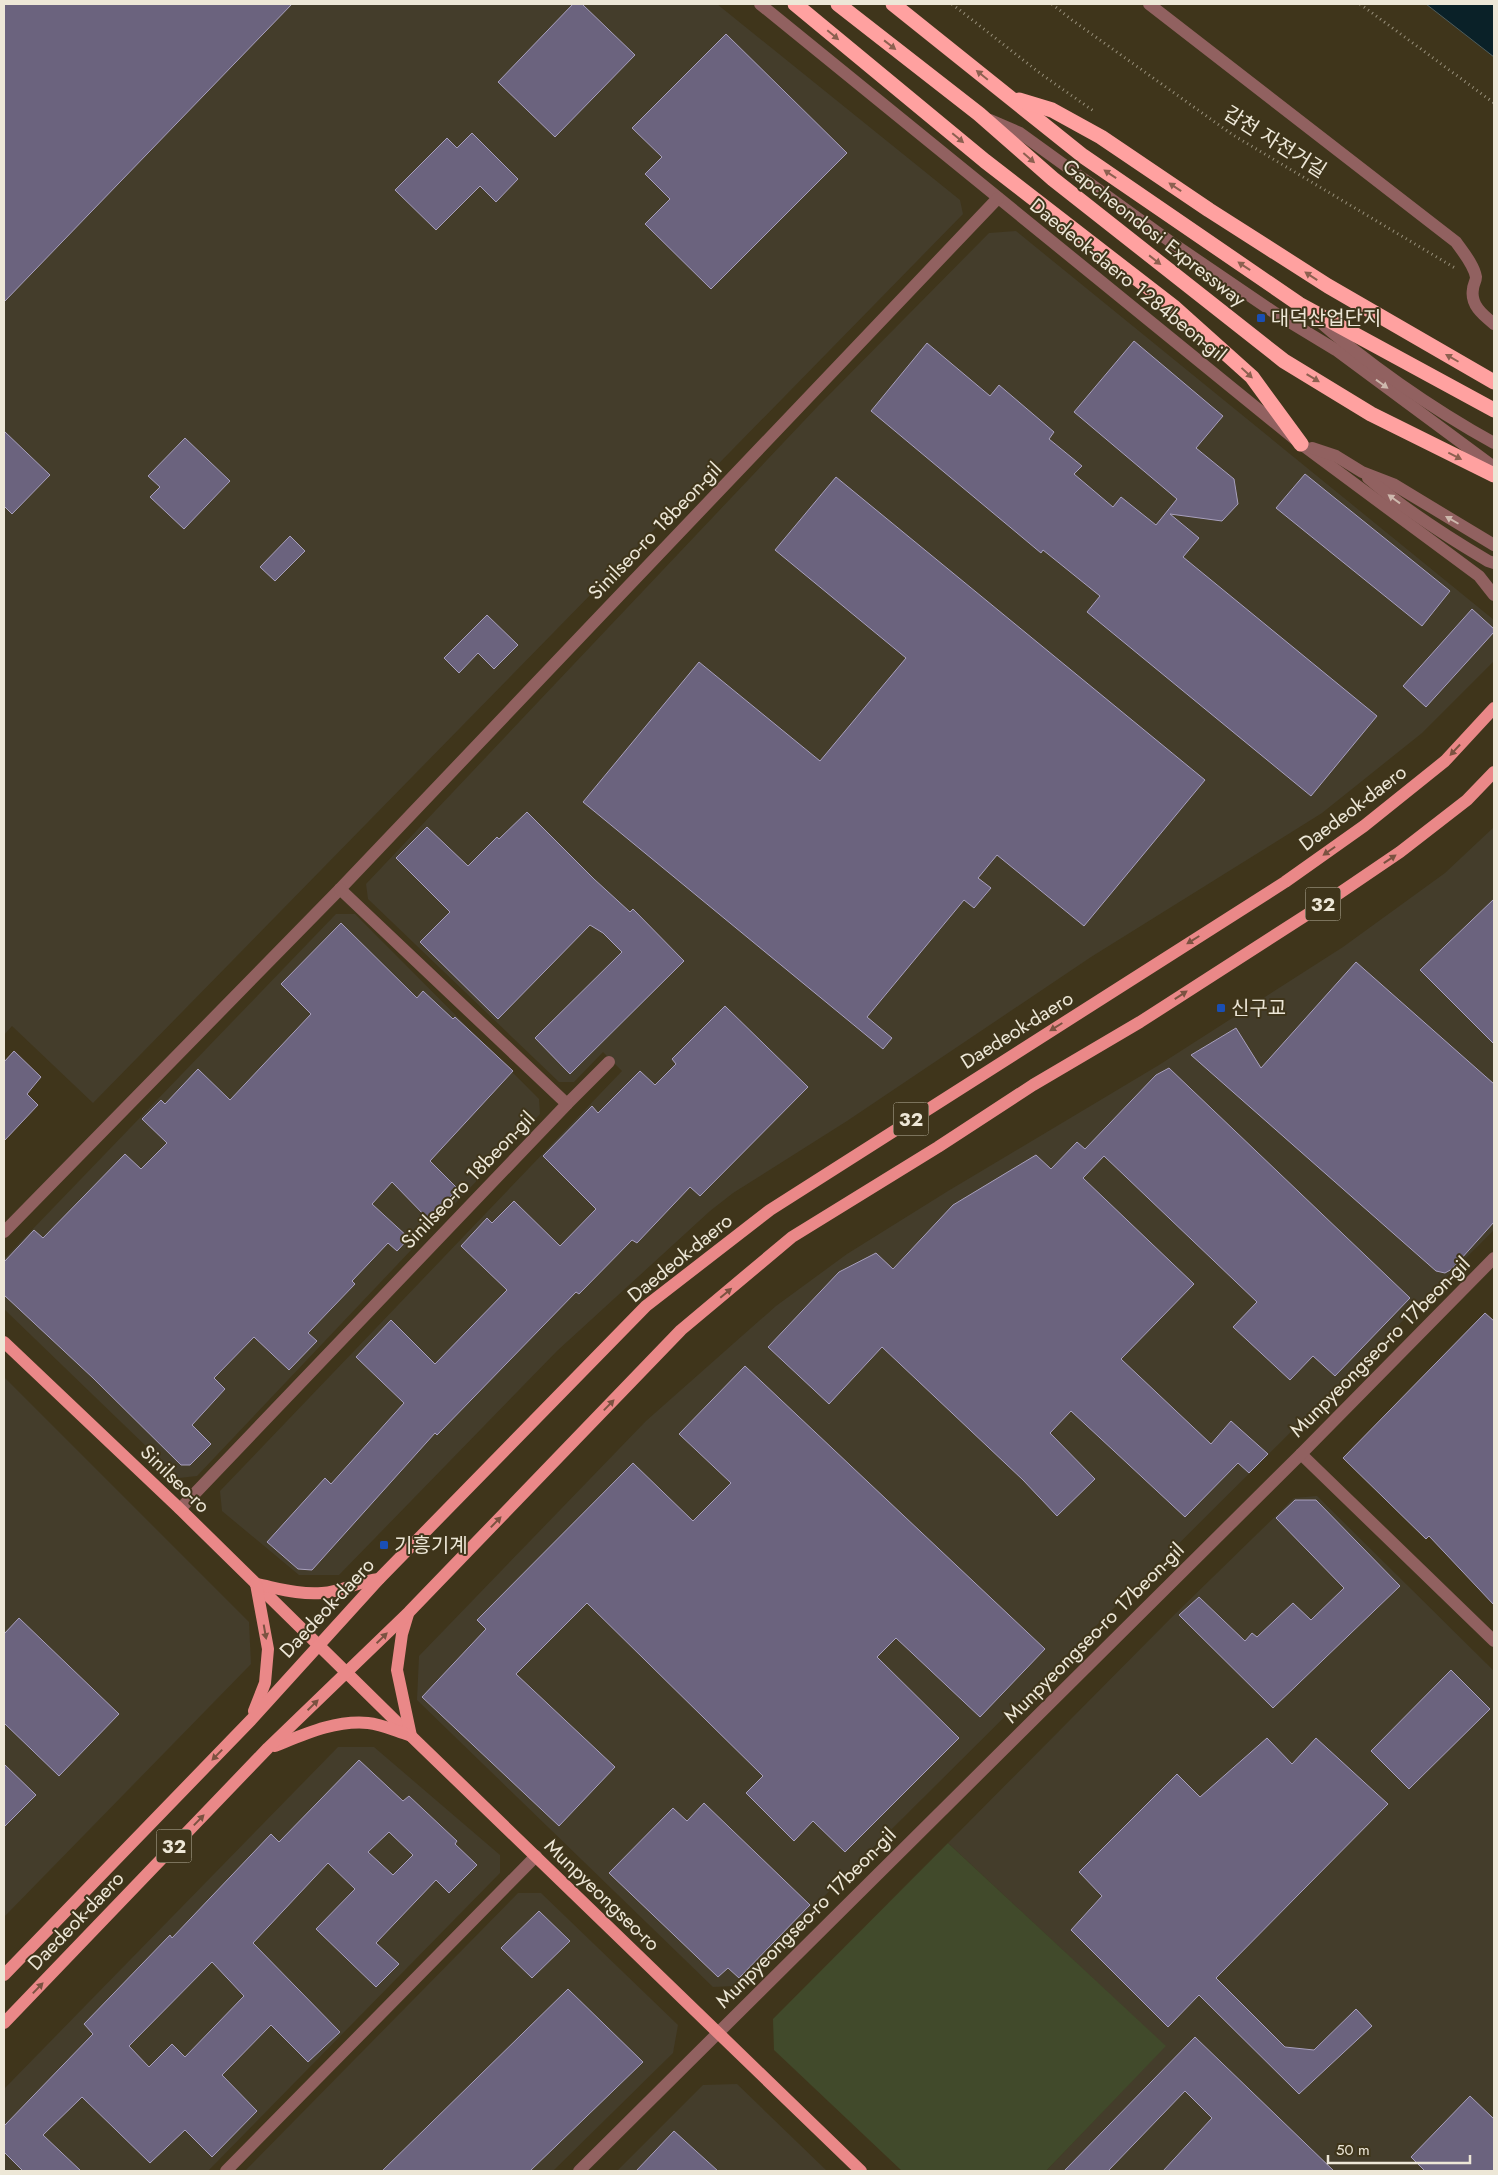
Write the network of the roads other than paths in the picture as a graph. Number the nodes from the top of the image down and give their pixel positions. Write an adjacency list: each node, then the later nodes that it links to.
1 (760, 4): 8 (street, Daedeok-daero 1284beon-gil)
2 (796, 4): 14 (highway, one-way to 14)
3 (838, 4): 7 (highway, Gapcheondosi Expressway, one-way to 7)
4 (894, 4): 6 (highway, Gapcheondosi Expressway, one-way to 4)
5 (1149, 4): 10 (street)
6 (1010, 98): 9 (highway, Gapcheondosi Expressway, one-way to 6); 11 (highway, one-way to 6)
7 (979, 114): 15 (street, one-way to 15); 17 (highway, Gapcheondosi Expressway, one-way to 17)
8 (998, 198): 14 (street, Daedeok-daero 1284beon-gil); 23 (street, Sinilseo-ro 18beon-gil)
9 (1299, 304): 12 (highway, Gapcheondosi Expressway); 13 (street)
10 (1494, 324)
11 (1494, 382)
12 (1494, 410)
13 (1494, 443)
14 (1302, 444): 16 (street); 20 (street, Daedeok-daero 1284beon-gil)
15 (1494, 467)
16 (1362, 472): 18 (street, one-way to 16); 19 (street, one-way to 16)
17 (1494, 475)
18 (1494, 545)
19 (1494, 563)
20 (1494, 595)
21 (1494, 708): 31 (main road, Daedeok-daero / 32, one-way to 31)
22 (1494, 772): 33 (main road, Daedeok-daero / 32, one-way to 22)
23 (340, 889): 25 (street); 26 (street, Sinilseo-ro 18beon-gil)
24 (609, 1062): 25 (street, Sinilseo-ro 18beon-gil)
25 (567, 1104): 30 (street, Sinilseo-ro 18beon-gil)
26 (4, 1232)
27 (1494, 1258): 29 (street, Munpyeongseo-ro 17beon-gil)
28 (4, 1342): 30 (main road, Sinilseo-ro)
29 (1301, 1454): 34 (street); 43 (street, Munpyeongseo-ro 17beon-gil)
30 (180, 1509): 32 (main road, Sinilseo-ro)
31 (379, 1579): 32 (main road); 35 (main road, Daedeok-daero / 32)
32 (256, 1584): 35 (main road, Sinilseo-ro); 37 (main road, one-way to 37)
33 (409, 1612): 36 (main road, Daedeok-daero / 32, one-way to 33); 38 (main road)
34 (1494, 1641)
35 (318, 1644): 36 (main road, Munpyeongseo-ro); 37 (main road, Daedeok-daero / 32)
36 (347, 1672): 38 (main road, Munpyeongseo-ro); 39 (main road, Daedeok-daero / 32, one-way to 36)
37 (251, 1720): 41 (main road, Daedeok-daero / 32, one-way to 41)
38 (411, 1736): 39 (main road); 40 (main road, Munpyeongseo-ro)
39 (268, 1748): 42 (main road, Daedeok-daero / 32, one-way to 39)
40 (536, 1856): 43 (main road, Munpyeongseo-ro); 44 (street)
41 (4, 1975)
42 (4, 2023)
43 (718, 2032): 45 (street, Munpyeongseo-ro 17beon-gil); 46 (main road, Munpyeongseo-ro)
44 (226, 2171)
45 (579, 2171)
46 (861, 2171)

